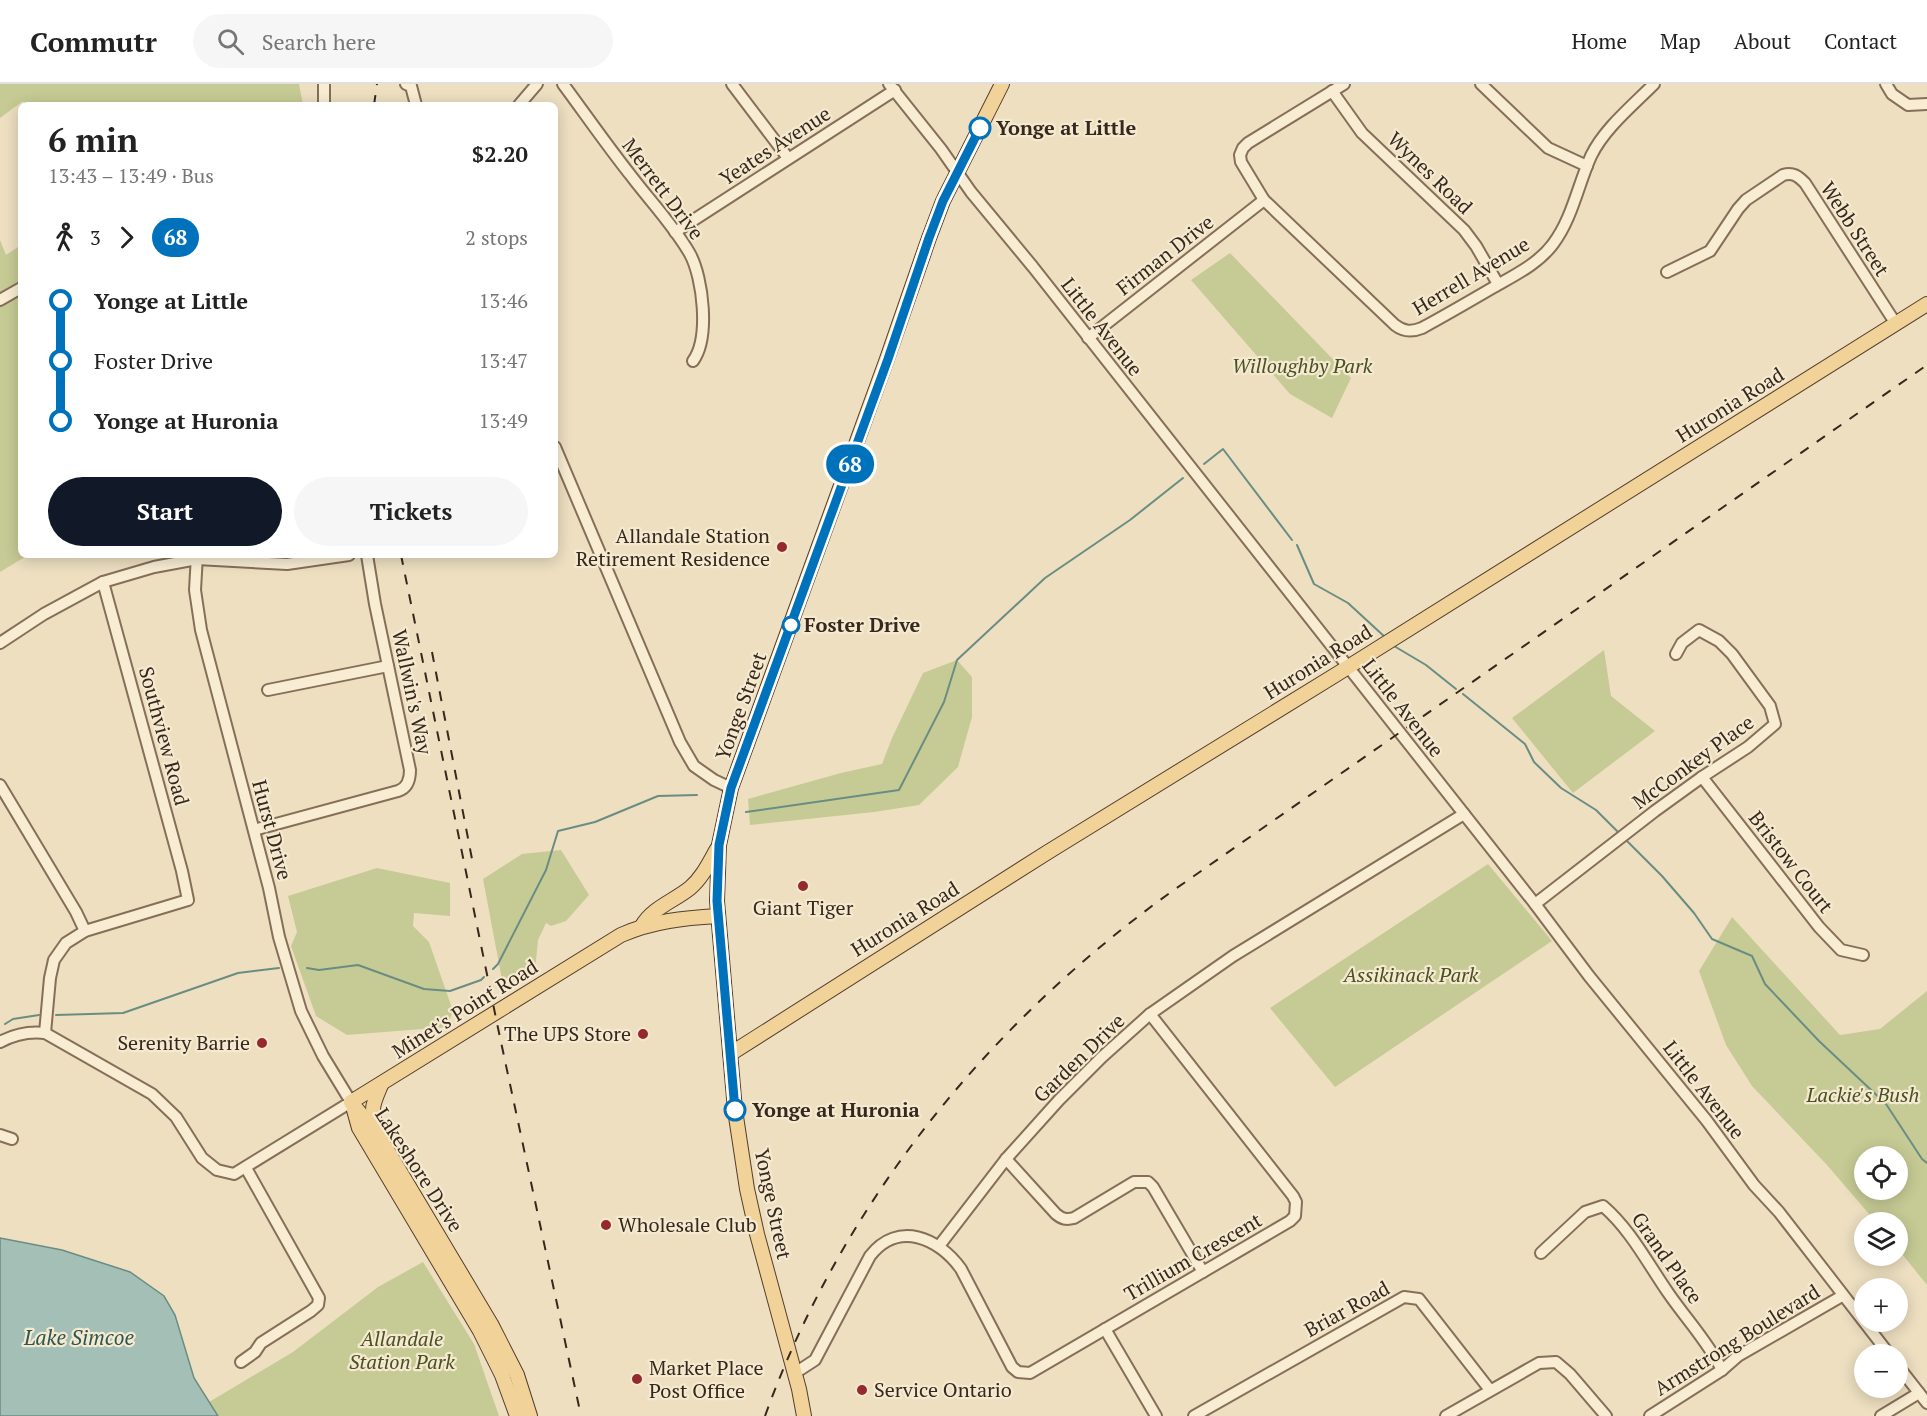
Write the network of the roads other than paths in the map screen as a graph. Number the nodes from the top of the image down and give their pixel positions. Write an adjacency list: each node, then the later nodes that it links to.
1 (324, 84): 13 (street)
2 (406, 84): 14 (street)
3 (537, 84): 15 (street)
4 (563, 84): 21 (street, Merrett Drive)
5 (732, 84): 17 (street)
6 (1002, 84): 19 (main road, Yonge Street)
7 (1344, 84): 12 (street, Herrell Avenue)
8 (1481, 84): 18 (street)
9 (1886, 84): 16 (street)
10 (1650, 85): 18 (street, Herrell Avenue)
11 (892, 87): 17 (street, Yeates Avenue); 19 (street, Little Avenue)
12 (1332, 91): 20 (street, Herrell Avenue); 23 (street, Wynes Road)
13 (324, 102)
14 (415, 102)
15 (522, 102)
16 (1927, 104)
17 (788, 159): 21 (street, Yeates Avenue)
18 (1587, 166): 23 (street, Herrell Avenue)
19 (957, 173): 28 (street, Little Avenue); 44 (main road, Yonge Street)
20 (1263, 200): 23 (street, Herrell Avenue); 28 (street, Firman Drive)
21 (675, 232): 29 (street, Merrett Drive)
22 (1667, 272): 27 (street, Webb Street)
23 (1498, 284)
24 (18, 290): 25 (street)
25 (0, 300)
26 (1927, 304): 27 (main road, Huronia Road)
27 (1896, 324): 40 (main road, Huronia Road)
28 (1088, 338): 40 (street, Little Avenue)
29 (693, 361)
30 (558, 454): 44 (street)
31 (193, 558): 36 (street)
32 (197, 558): 46 (street, Hurst Drive)
33 (210, 558): 34 (street)
34 (328, 558)
35 (368, 558): 39 (street, Wallwin's Way)
36 (103, 582): 37 (street); 51 (street, Southview Road)
37 (0, 643)
38 (1676, 654): 42 (street, McConkey Place)
39 (388, 666): 41 (street); 46 (street, Wallwin's Way)
40 (1348, 667): 45 (street, Little Avenue); 56 (main road, Huronia Road)
41 (268, 690)
42 (1702, 777): 48 (street, McConkey Place); 52 (street, Bristow Court)
43 (0, 785): 51 (street)
44 (731, 788): 47 (main road, Yonge Street)
45 (1464, 814): 48 (street, Little Avenue); 53 (street, Garden Drive)
46 (254, 830): 58 (street, Hurst Drive)
47 (719, 845): 49 (main road, Yonge Street); 50 (main road)
48 (1535, 904): 67 (street, Little Avenue)
49 (718, 916): 50 (main road, Minet's Point Road); 56 (main road, Yonge Street)
50 (642, 926): 57 (main road, Minet's Point Road)
51 (84, 931): 54 (street)
52 (1863, 955)
53 (1150, 1014): 62 (street, Garden Drive); 66 (street, Trillium Crescent)
54 (45, 1033): 55 (street); 63 (street)
55 (0, 1042)
56 (730, 1054): 72 (main road, Yonge Street)
57 (381, 1085): 58 (main road, Minet's Point Road); 60 (main road)
58 (351, 1102): 60 (main road, Lakeshore Drive); 63 (street, Minet's Point Road); 77 (main road, Lakeshore Drive)
59 (0, 1136): 61 (street)
60 (380, 1138): 78 (main road, Lakeshore Drive)
61 (12, 1139)
62 (1006, 1159): 64 (street, Garden Drive); 66 (street)
63 (246, 1168): 70 (street)
64 (939, 1246): 68 (street, Trillium Crescent); 72 (street)
65 (1541, 1253): 71 (street, Grand Place)
66 (1203, 1272): 68 (street, Trillium Crescent)
67 (1842, 1296): 69 (street, Little Avenue); 71 (street, Armstrong Boulevard)
68 (1105, 1329): 80 (street)
69 (1881, 1344)
70 (241, 1362)
71 (1722, 1370): 84 (street, Armstrong Boulevard)
72 (795, 1373): 79 (main road, Yonge Street)
73 (1908, 1379): 75 (street)
74 (1490, 1390): 81 (street, Briar Road); 82 (street); 83 (street)
75 (1919, 1393): 76 (street); 85 (street)
76 (1927, 1403)
77 (517, 1416)
78 (530, 1416)
79 (804, 1416)
80 (1156, 1416)
81 (1194, 1416)
82 (1446, 1416)
83 (1606, 1416)
84 (1650, 1416)
85 (1881, 1416)

